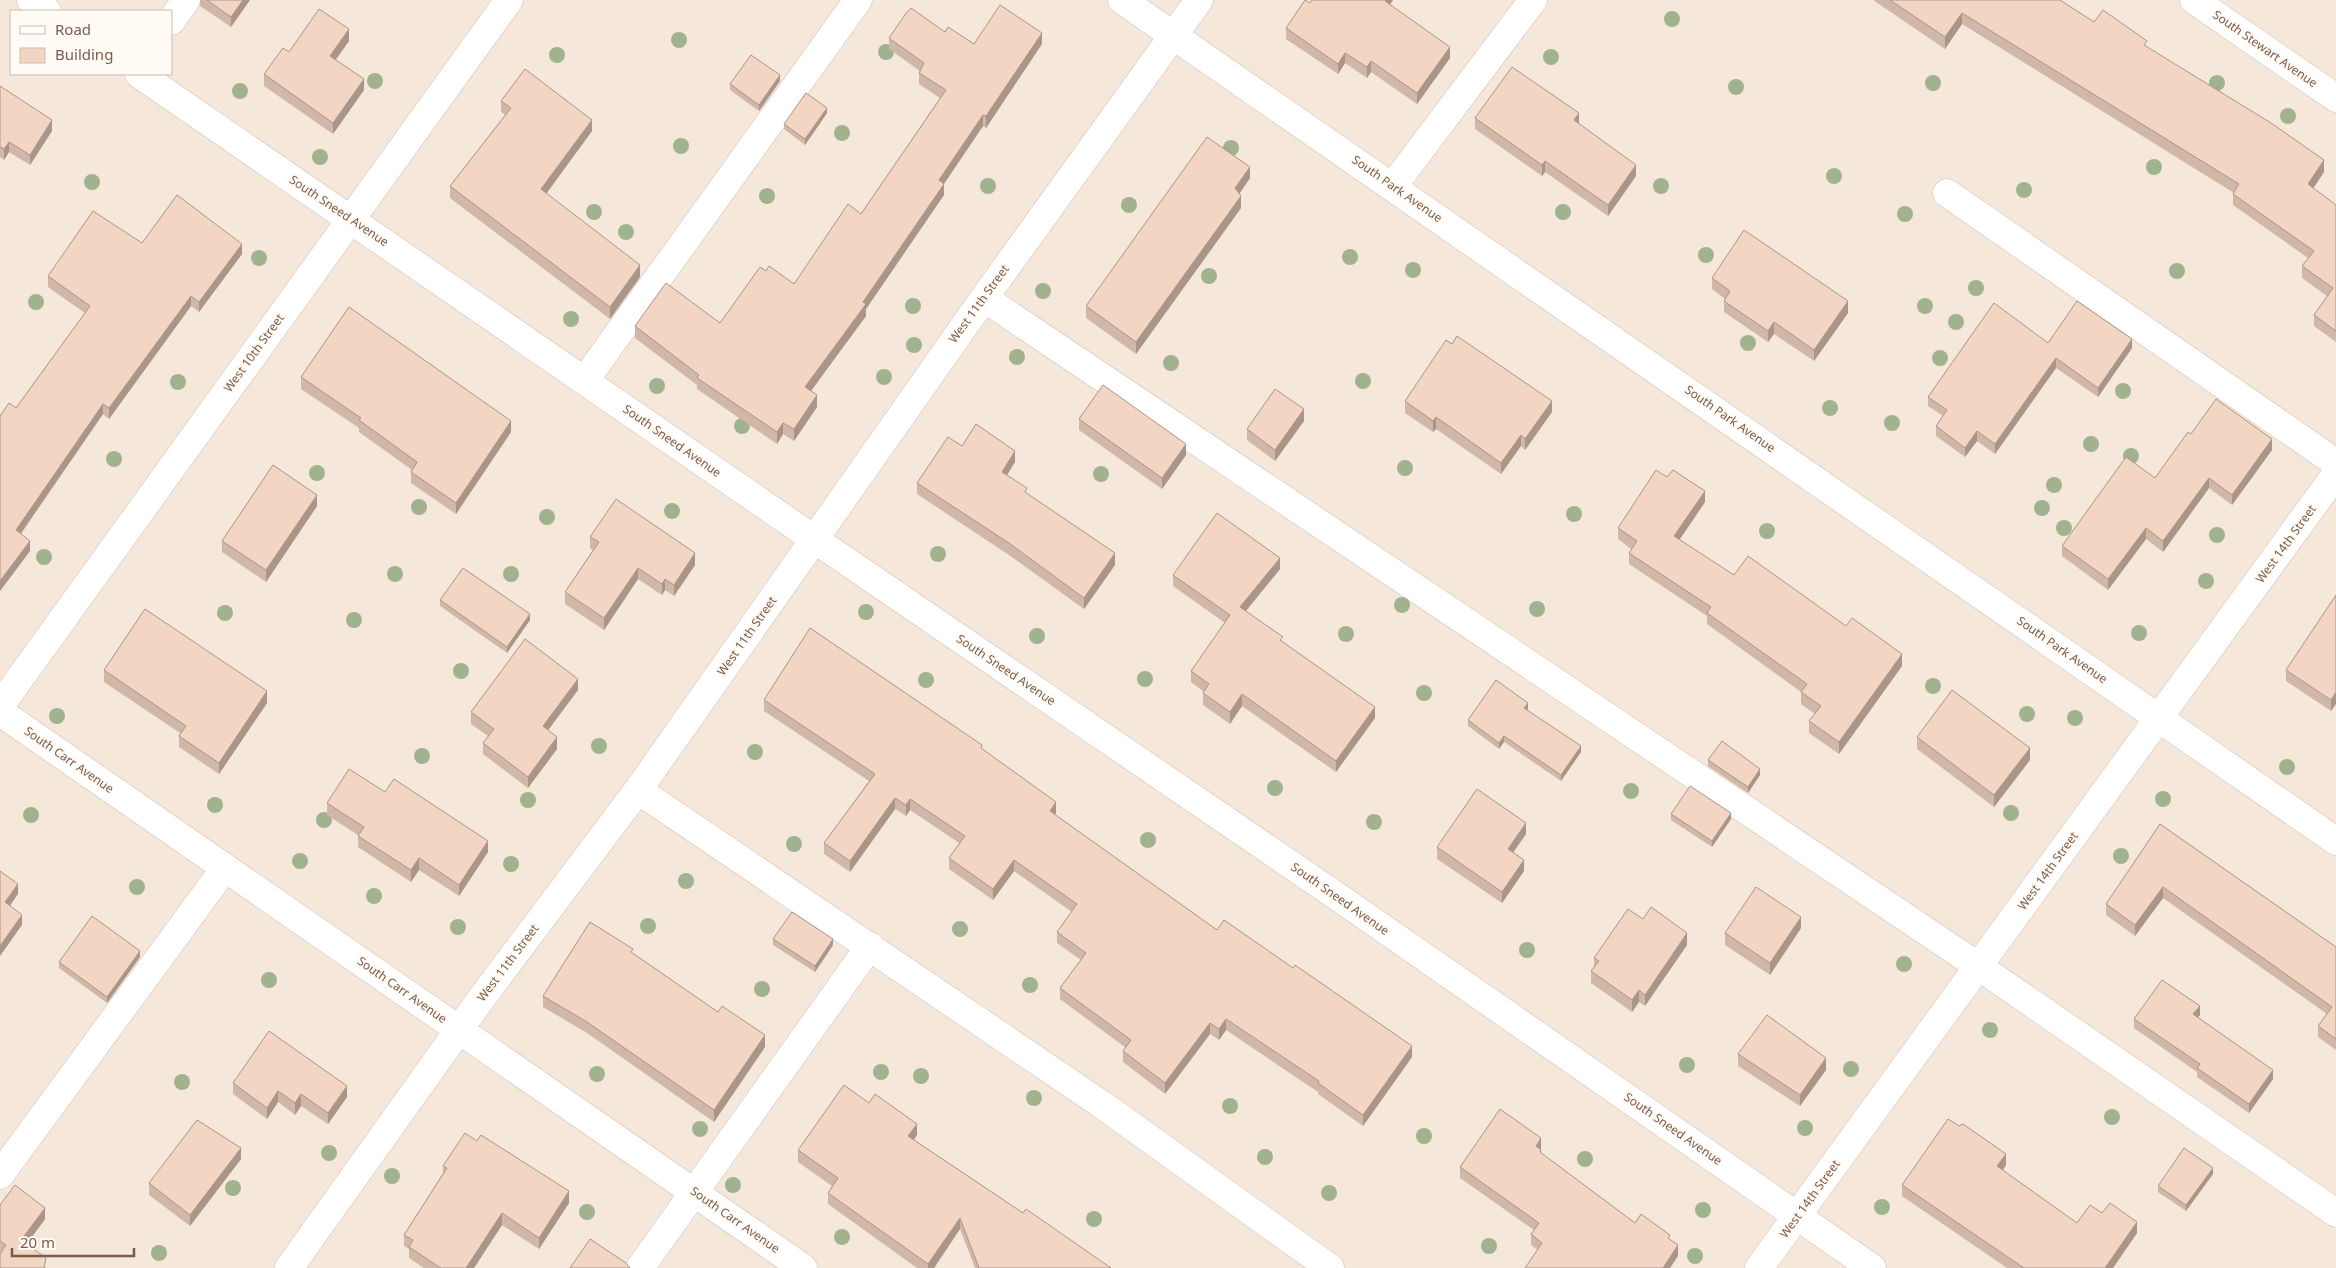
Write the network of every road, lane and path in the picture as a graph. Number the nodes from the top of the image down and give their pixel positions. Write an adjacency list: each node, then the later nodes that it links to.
1 (31, 0): 9 (street)
2 (186, 0): 10 (street)
3 (509, 0): 16 (street, West 10th Street)
4 (858, 0): 18 (street)
5 (1122, 0): 11 (street, South Park Avenue)
6 (1199, 0): 11 (street, West 11th Street)
7 (1533, 0): 14 (street)
8 (2194, 0): 13 (street, South Stewart Avenue)
9 (46, 10)
10 (172, 21)
11 (1174, 36): 14 (street, South Park Avenue); 17 (street, West 11th Street)
12 (140, 75): 16 (street, South Sneed Avenue)
13 (2336, 98)
14 (1393, 186): 24 (street, South Park Avenue)
15 (1947, 193): 19 (street)
16 (351, 219): 18 (street, South Sneed Avenue); 22 (street, West 10th Street)
17 (984, 298): 21 (street, West 11th Street); 29 (street)
18 (585, 380): 21 (street, South Sneed Avenue)
19 (2336, 463)
20 (2336, 474): 24 (street, West 14th Street)
21 (814, 540): 25 (street, West 11th Street); 34 (street, South Sneed Avenue)
22 (0, 706)
23 (0, 712): 27 (street, South Carr Avenue)
24 (2160, 717): 26 (street, South Park Avenue); 29 (street, West 14th Street)
25 (638, 790): 28 (street); 30 (street, West 11th Street)
26 (2336, 841)
27 (225, 868): 30 (street, South Carr Avenue); 31 (street)
28 (870, 946): 32 (street); 38 (street)
29 (1978, 966): 33 (street); 34 (street, West 14th Street)
30 (460, 1030): 32 (street, South Carr Avenue); 35 (street, West 11th Street)
31 (0, 1175)
32 (695, 1192): 36 (street); 37 (street, South Carr Avenue)
33 (2336, 1213)
34 (1798, 1216): 39 (street, West 14th Street); 40 (street, South Sneed Avenue)
35 (289, 1268)
36 (640, 1268)
37 (803, 1268)
38 (1330, 1268)
39 (1759, 1268)
40 (1872, 1268)

